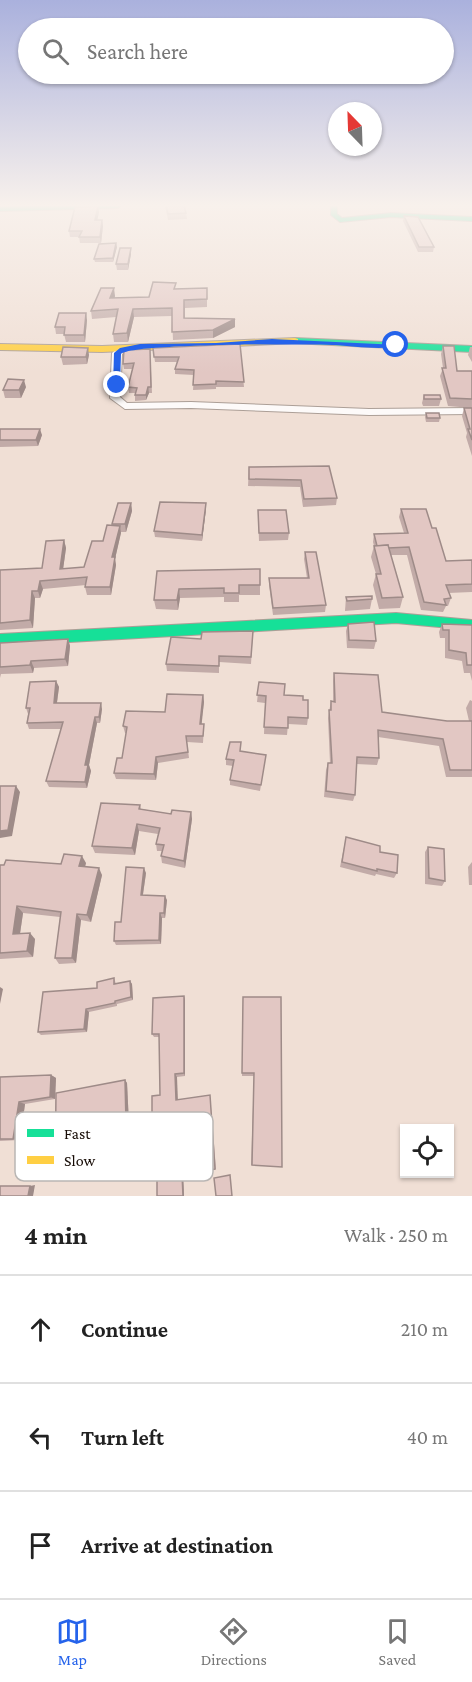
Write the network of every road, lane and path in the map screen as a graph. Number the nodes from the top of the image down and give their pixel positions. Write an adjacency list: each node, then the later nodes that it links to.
1 (0, 347): 3 (street)
2 (472, 348): 3 (street)
3 (122, 349): 4 (street)
4 (472, 411)
5 (472, 625): 6 (street)
6 (0, 640)

